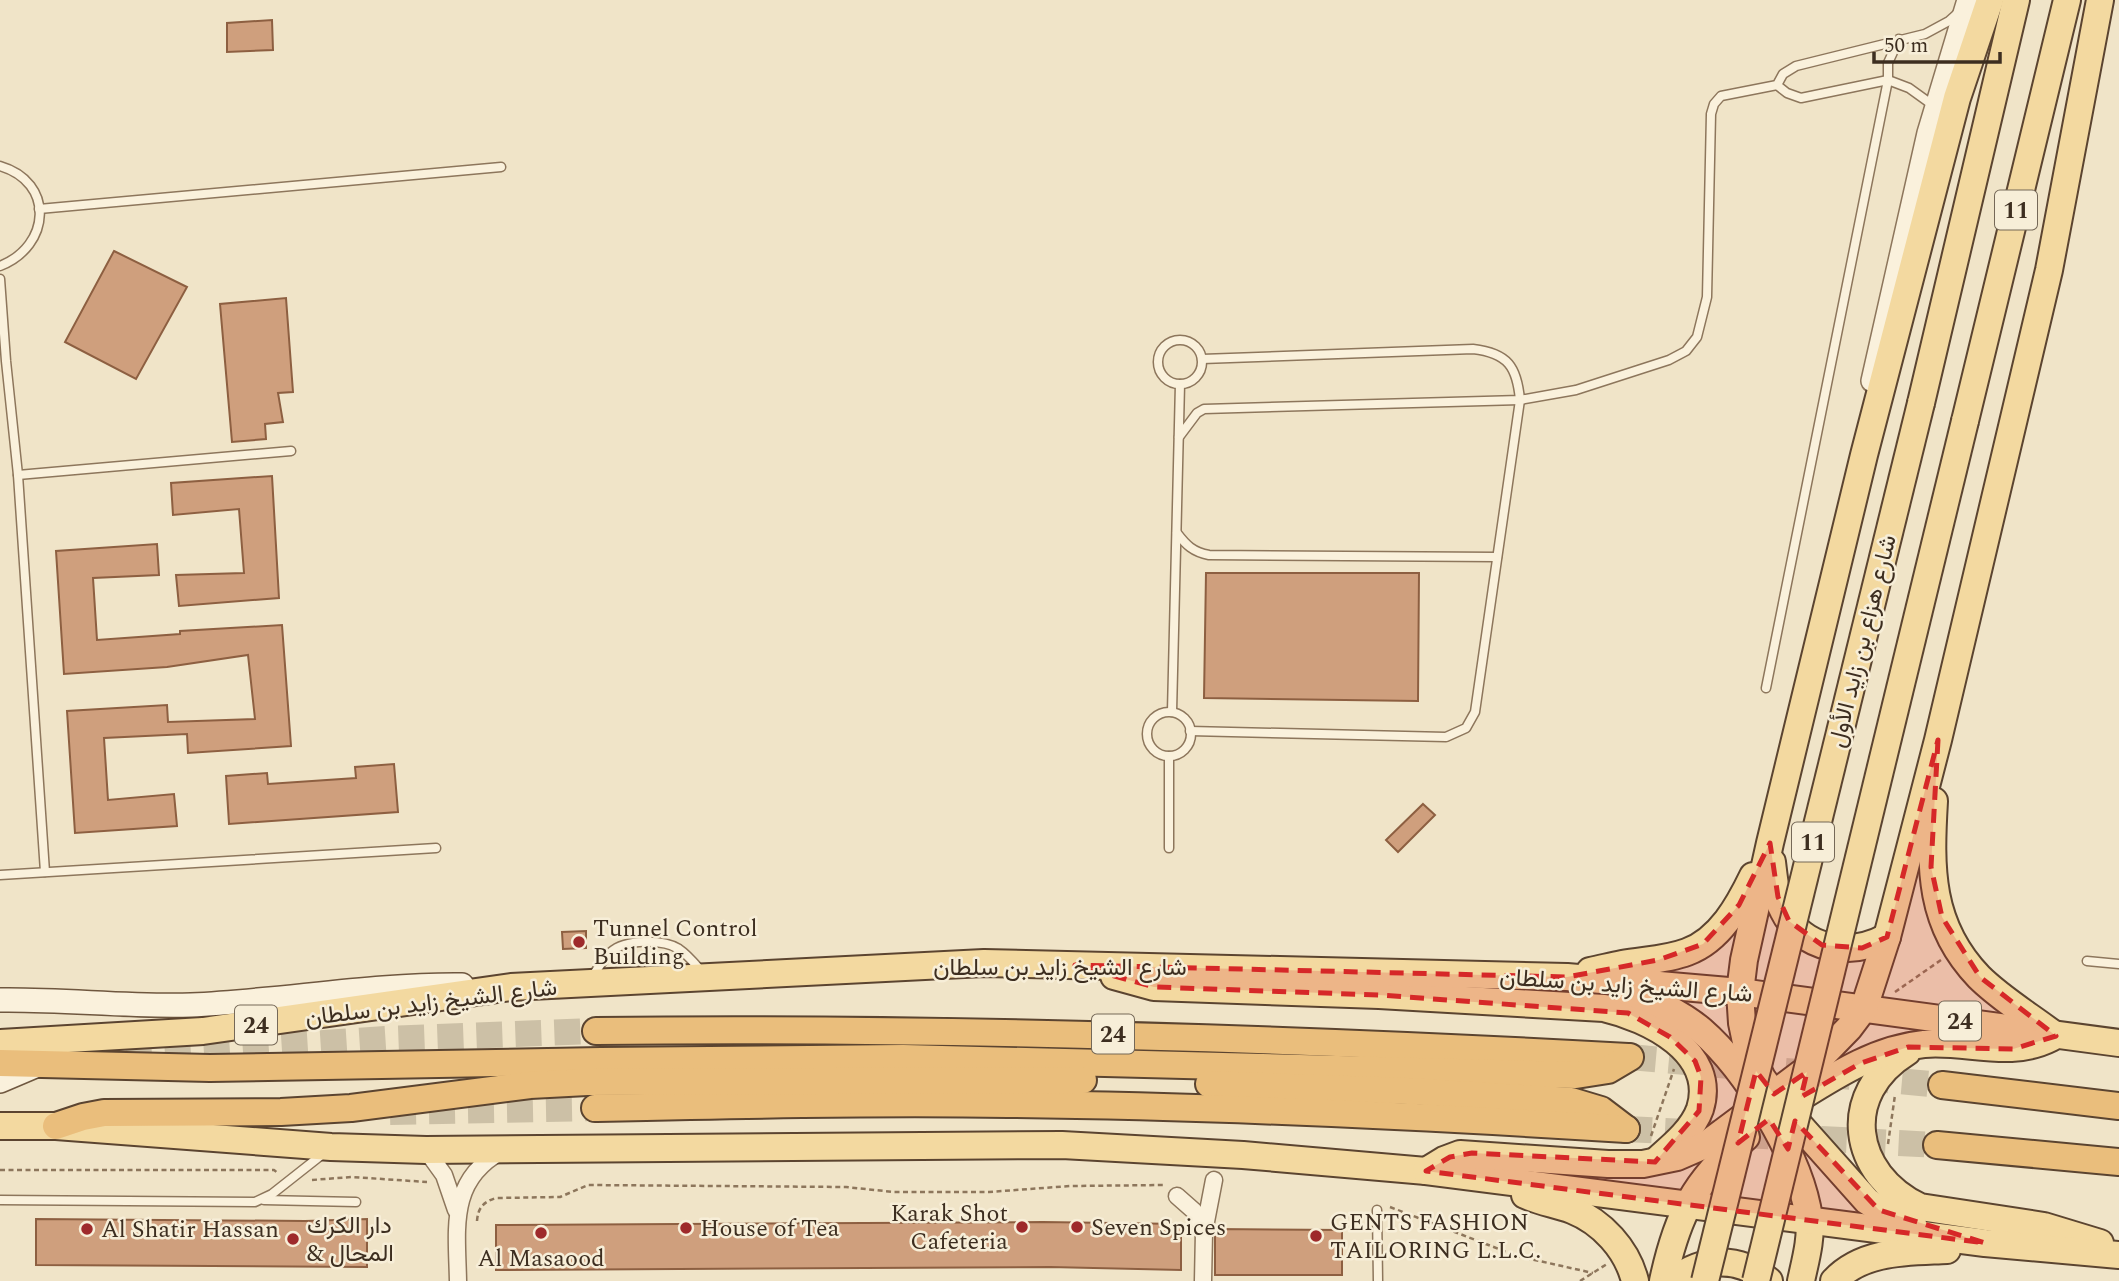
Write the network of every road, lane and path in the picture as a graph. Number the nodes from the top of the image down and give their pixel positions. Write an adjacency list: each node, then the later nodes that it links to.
1 (1975, 0): 5 (lane); 8 (street); 20 (main road)
2 (2017, 0): 99 (main road, شارع هزاع بن زايد الأول / 11, bridge)
3 (2067, 0): 100 (main road, شارع هزاع بن زايد الأول / 11, bridge)
4 (2100, 0): 27 (main road)
5 (1899, 39): 6 (lane); 7 (lane)
6 (1888, 80): 7 (lane); 8 (lane); 24 (lane)
7 (1777, 85): 17 (lane)
8 (1936, 108): 20 (street)
9 (0, 166): 11 (lane)
10 (501, 167): 11 (lane)
11 (39, 209): 12 (lane)
12 (0, 266)
13 (0, 279): 15 (lane)
14 (1202, 359): 16 (lane); 16 (lane); 17 (lane)
15 (3, 361): 21 (lane)
16 (1180, 384): 18 (lane)
17 (1520, 400): 18 (lane); 23 (lane)
18 (1179, 437): 22 (lane)
19 (291, 451): 21 (lane)
20 (1864, 455): 29 (main road)
21 (19, 475): 32 (lane)
22 (1177, 533): 23 (lane); 25 (lane)
23 (1497, 557): 26 (lane)
24 (1766, 688)
25 (1172, 712): 26 (lane); 28 (lane)
26 (1190, 731): 28 (lane)
27 (1938, 740): 34 (main road); 48 (main road)
28 (1169, 756): 31 (lane)
29 (1770, 843): 34 (main road); 40 (main road); 43 (main road)
30 (436, 848): 32 (lane)
31 (1169, 848)
32 (45, 872): 33 (lane)
33 (0, 875)
34 (1886, 937): 46 (main road)
35 (1947, 956): 44 (path)
36 (2087, 961): 37 (lane)
37 (2119, 964)
38 (1075, 965): 39 (main road, شارع الشيخ زايد بن سلطان / 24); 40 (main road, شارع الشيخ زايد بن سلطان / 24); 63 (main road)
39 (707, 977): 41 (main road, شارع الشيخ زايد بن سلطان / 24); 41 (lane)
40 (1567, 977): 43 (main road, شارع الشيخ زايد بن سلطان / 24); 58 (main road)
41 (588, 983): 42 (main road, شارع الشيخ زايد بن سلطان / 24)
42 (511, 987): 45 (main road); 49 (main road, شارع الشيخ زايد بن سلطان / 24)
43 (1740, 992): 46 (main road, شارع الشيخ زايد بن سلطان / 24); 58 (main road)
44 (1892, 994)
45 (0, 1000)
46 (1864, 1008): 48 (main road, شارع الشيخ زايد بن سلطان / 24); 58 (main road)
47 (596, 1031): 53 (highway, 24)
48 (2056, 1036): 50 (main road, شارع الشيخ زايد بن سلطان / 24); 51 (main road)
49 (0, 1043)
50 (2119, 1043)
51 (1925, 1044): 58 (main road); 89 (main road)
52 (0, 1063): 53 (highway)
53 (40, 1064): 55 (main road)
54 (1674, 1067): 63 (path)
55 (0, 1081)
56 (1942, 1084): 59 (highway)
57 (1896, 1086): 66 (path)
58 (1772, 1106): 63 (main road); 82 (main road); 85 (main road); 88 (main road)
59 (2119, 1107)
60 (595, 1108): 63 (highway)
61 (0, 1126): 62 (main road)
62 (55, 1126): 63 (highway); 65 (main road)
63 (1644, 1143): 71 (main road)
64 (1937, 1145): 69 (highway)
65 (331, 1147): 67 (main road); 74 (lane)
66 (1887, 1148)
67 (426, 1150): 68 (main road); 84 (street)
68 (504, 1150): 71 (main road); 84 (street)
69 (2119, 1162)
70 (0, 1170): 74 (path)
71 (1426, 1171): 73 (main road)
72 (1214, 1180): 87 (street)
73 (1500, 1180): 82 (main road); 96 (main road)
74 (289, 1181): 75 (path); 80 (lane)
75 (431, 1184)
76 (1175, 1191): 77 (path); 87 (street)
77 (932, 1192): 78 (path); 86 (path)
78 (933, 1198)
79 (0, 1200): 80 (lane)
80 (261, 1200): 81 (lane)
81 (356, 1202)
82 (1687, 1205): 85 (main road); 97 (main road)
83 (1377, 1210): 91 (path); 94 (lane)
84 (458, 1219): 92 (street)
85 (1810, 1221): 88 (main road); 102 (main road)
86 (477, 1222)
87 (1204, 1232): 93 (street)
88 (1985, 1243): 89 (main road); 103 (main road)
89 (2119, 1254)
90 (1612, 1261): 91 (path)
91 (1593, 1273): 95 (path)
92 (458, 1281)
93 (1203, 1281)
94 (1378, 1281)
95 (1580, 1281)
96 (1635, 1281)
97 (1663, 1281)
98 (1672, 1281): 101 (main road)
99 (1705, 1281)
100 (1756, 1281)
101 (1769, 1281)
102 (1801, 1281)
103 (1834, 1281)

